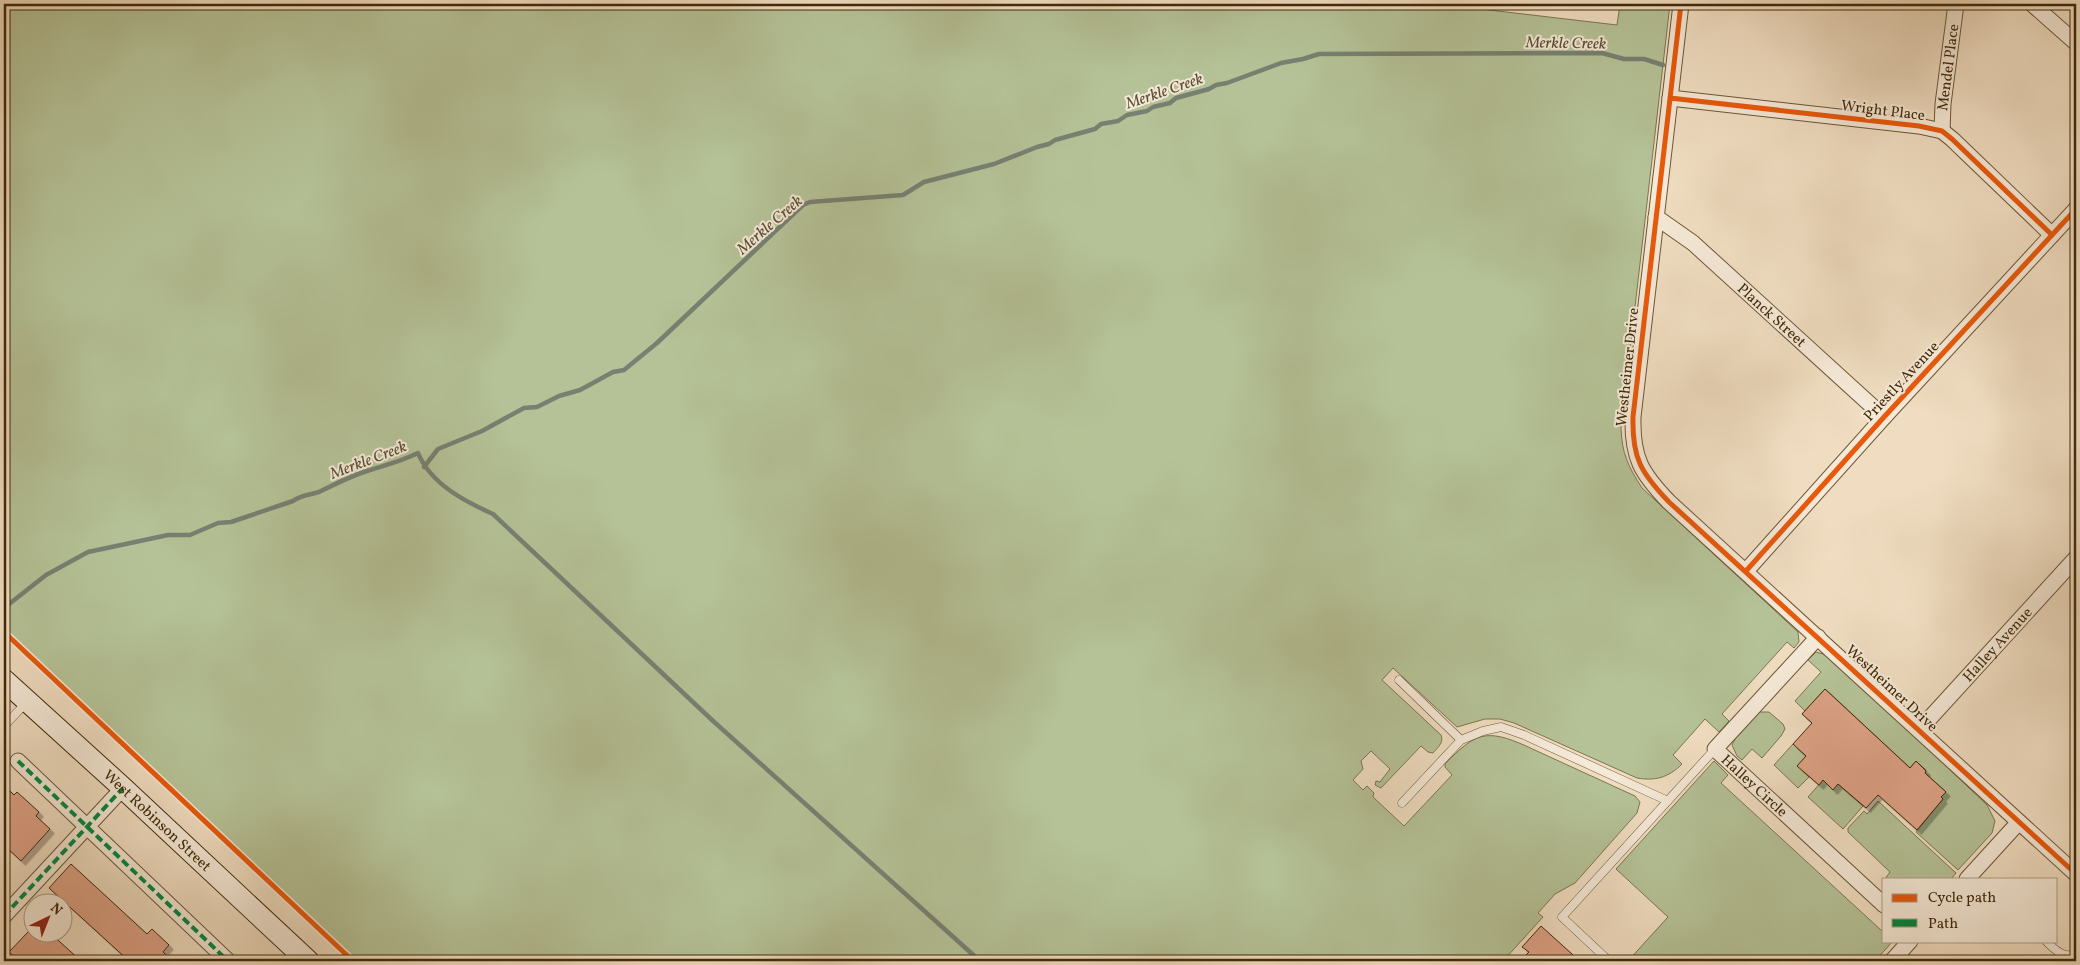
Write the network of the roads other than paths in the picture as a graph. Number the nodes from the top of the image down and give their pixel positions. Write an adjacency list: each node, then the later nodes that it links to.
1 (1681, 4): 5 (street, Westheimer Drive)
2 (1956, 4): 6 (street, Mendel Place)
3 (2032, 4): 4 (street)
4 (2076, 43)
5 (1670, 98): 6 (street, Wright Place); 8 (street, Westheimer Drive)
6 (1942, 131): 9 (street, Wright Place)
7 (2076, 209): 9 (street, Priestly Avenue)
8 (1656, 218): 10 (street, Planck Street); 12 (street, Westheimer Drive)
9 (2052, 235): 10 (street, Priestly Avenue)
10 (1884, 417): 12 (street, Priestly Avenue)
11 (2076, 558): 18 (street, Halley Avenue)
12 (1746, 570): 13 (street, Westheimer Drive)
13 (1818, 637): 18 (street, Westheimer Drive); 20 (street, Halley Circle)
14 (4, 680): 16 (main road, West Robinson Street)
15 (1399, 680): 19 (lane)
16 (27, 702): 17 (lane); 22 (main road, West Robinson Street)
17 (4, 726)
18 (1919, 730): 25 (street, Westheimer Drive)
19 (1460, 740): 23 (lane); 24 (lane)
20 (1715, 748): 23 (lane); 29 (street, Halley Circle)
21 (18, 761): 26 (street)
22 (123, 788): 26 (street); 35 (main road, West Robinson Street)
23 (1668, 800): 36 (lane)
24 (1402, 803)
25 (2019, 822): 27 (street, Westheimer Drive); 28 (street)
26 (88, 826): 30 (street); 34 (street)
27 (2075, 871)
28 (1973, 877)
29 (1882, 903)
30 (4, 916)
31 (1909, 942): 37 (street)
32 (2047, 942): 33 (lane)
33 (2076, 955)
34 (228, 961)
35 (308, 961)
36 (1609, 961)
37 (1892, 961)

